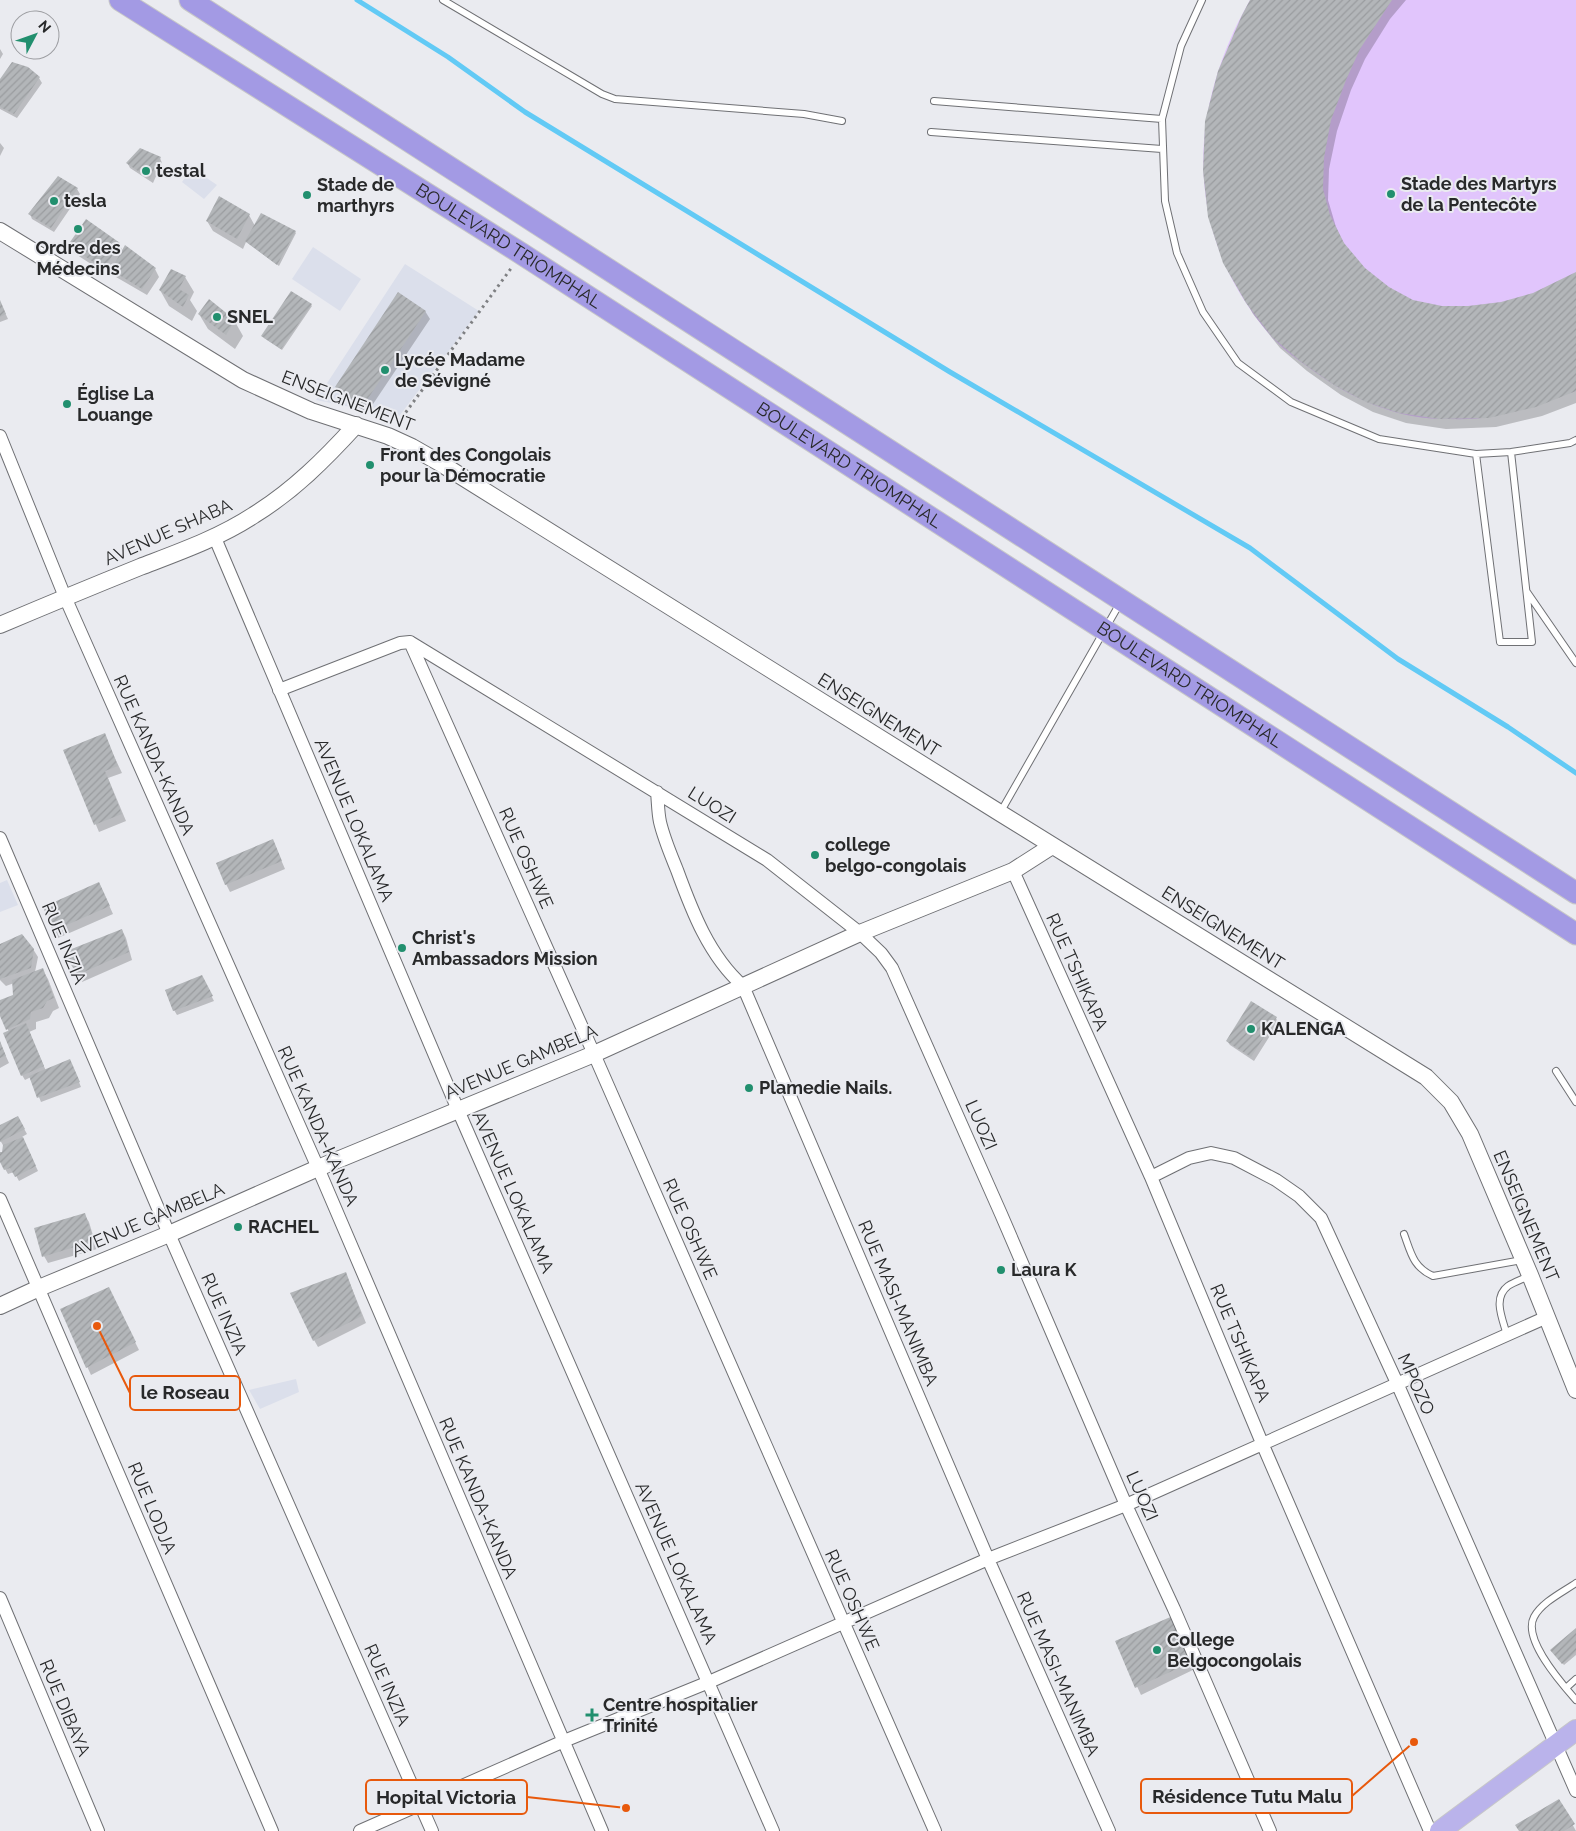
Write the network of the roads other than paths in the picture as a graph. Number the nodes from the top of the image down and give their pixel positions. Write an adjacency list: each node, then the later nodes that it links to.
1 (120, 0): 21 (highway, BOULEVARD TRIOMPHAL)
2 (190, 0): 19 (highway, BOULEVARD TRIOMPHAL)
3 (442, 0): 7 (lane)
4 (1202, 0): 6 (lane)
5 (934, 102): 6 (lane)
6 (1162, 119): 9 (lane)
7 (842, 121)
8 (932, 132): 9 (lane)
9 (1162, 149): 15 (lane)
10 (0, 231): 11 (street, ENSEIGNEMENT)
11 (356, 425): 16 (street, AVENUE SHABA); 26 (street, ENSEIGNEMENT)
12 (0, 436): 18 (street, RUE KANDA-KANDA)
13 (1576, 440): 14 (lane)
14 (1511, 452): 15 (lane); 17 (lane)
15 (1476, 454): 17 (lane)
16 (214, 538): 18 (street, AVENUE SHABA); 24 (street, AVENUE LOKALAMA)
17 (1526, 592): 23 (lane)
18 (65, 597): 20 (street, AVENUE SHABA); 38 (street, RUE KANDA-KANDA)
19 (1122, 600): 21 (lane); 30 (highway, BOULEVARD TRIOMPHAL)
20 (0, 625)
21 (1105, 630): 26 (lane); 32 (highway, BOULEVARD TRIOMPHAL)
22 (410, 642): 24 (street); 25 (street, LUOZI); 34 (street, RUE OSHWE)
23 (1576, 663)
24 (279, 690): 37 (street, AVENUE LOKALAMA)
25 (657, 792): 31 (street, LUOZI); 33 (street, RUE MASI-MANIMBA)
26 (1000, 813): 28 (street, ENSEIGNEMENT)
27 (0, 838): 41 (street, RUE INZIA)
28 (1052, 846): 29 (street, AVENUE GAMBELA); 43 (street, ENSEIGNEMENT)
29 (1012, 870): 31 (street, AVENUE GAMBELA); 39 (street, RUE TSHIKAPA)
30 (1576, 893)
31 (860, 934): 33 (street, AVENUE GAMBELA); 52 (street, LUOZI)
32 (1576, 934)
33 (743, 986): 34 (street, AVENUE GAMBELA); 53 (street, RUE MASI-MANIMBA)
34 (594, 1054): 37 (street, AVENUE GAMBELA); 56 (street, RUE OSHWE)
35 (1556, 1071): 36 (lane)
36 (1576, 1102)
37 (458, 1110): 38 (street, AVENUE GAMBELA); 58 (street, AVENUE LOKALAMA)
38 (318, 1168): 41 (street, AVENUE GAMBELA); 62 (street, RUE KANDA-KANDA)
39 (1151, 1177): 49 (street, MPOZO); 51 (street, RUE TSHIKAPA)
40 (0, 1200): 45 (street, RUE LODJA)
41 (169, 1234): 45 (street, AVENUE GAMBELA); 65 (street, RUE INZIA)
42 (1404, 1234): 43 (lane)
43 (1523, 1260): 44 (street, ENSEIGNEMENT)
44 (1530, 1275): 47 (street, ENSEIGNEMENT); 48 (lane)
45 (39, 1288): 46 (street, AVENUE GAMBELA); 67 (street, RUE LODJA)
46 (0, 1306)
47 (1546, 1317): 48 (street); 50 (street, ENSEIGNEMENT)
48 (1507, 1335): 49 (street)
49 (1397, 1384): 51 (street); 63 (street, MPOZO)
50 (1576, 1390)
51 (1262, 1443): 52 (street); 75 (street, RUE TSHIKAPA)
52 (1126, 1505): 53 (street); 74 (street, LUOZI)
53 (988, 1559): 56 (street); 73 (street, RUE MASI-MANIMBA)
54 (1576, 1583): 59 (lane)
55 (0, 1598): 66 (street, RUE DIBAYA)
56 (843, 1622): 58 (street); 72 (street, RUE OSHWE)
57 (1576, 1679): 59 (lane)
58 (708, 1682): 62 (street); 71 (street, AVENUE LOKALAMA)
59 (1566, 1688): 60 (lane)
60 (1576, 1700)
61 (1576, 1730): 63 (main road)
62 (564, 1741): 65 (street); 70 (street, RUE KANDA-KANDA)
63 (1555, 1745): 64 (street, MPOZO); 76 (main road)
64 (1576, 1791)
65 (420, 1805): 68 (street); 69 (street, RUE INZIA)
66 (98, 1831)
67 (272, 1831)
68 (360, 1831)
69 (432, 1831)
70 (602, 1831)
71 (773, 1831)
72 (935, 1831)
73 (1109, 1831)
74 (1270, 1831)
75 (1430, 1831)
76 (1440, 1831)

